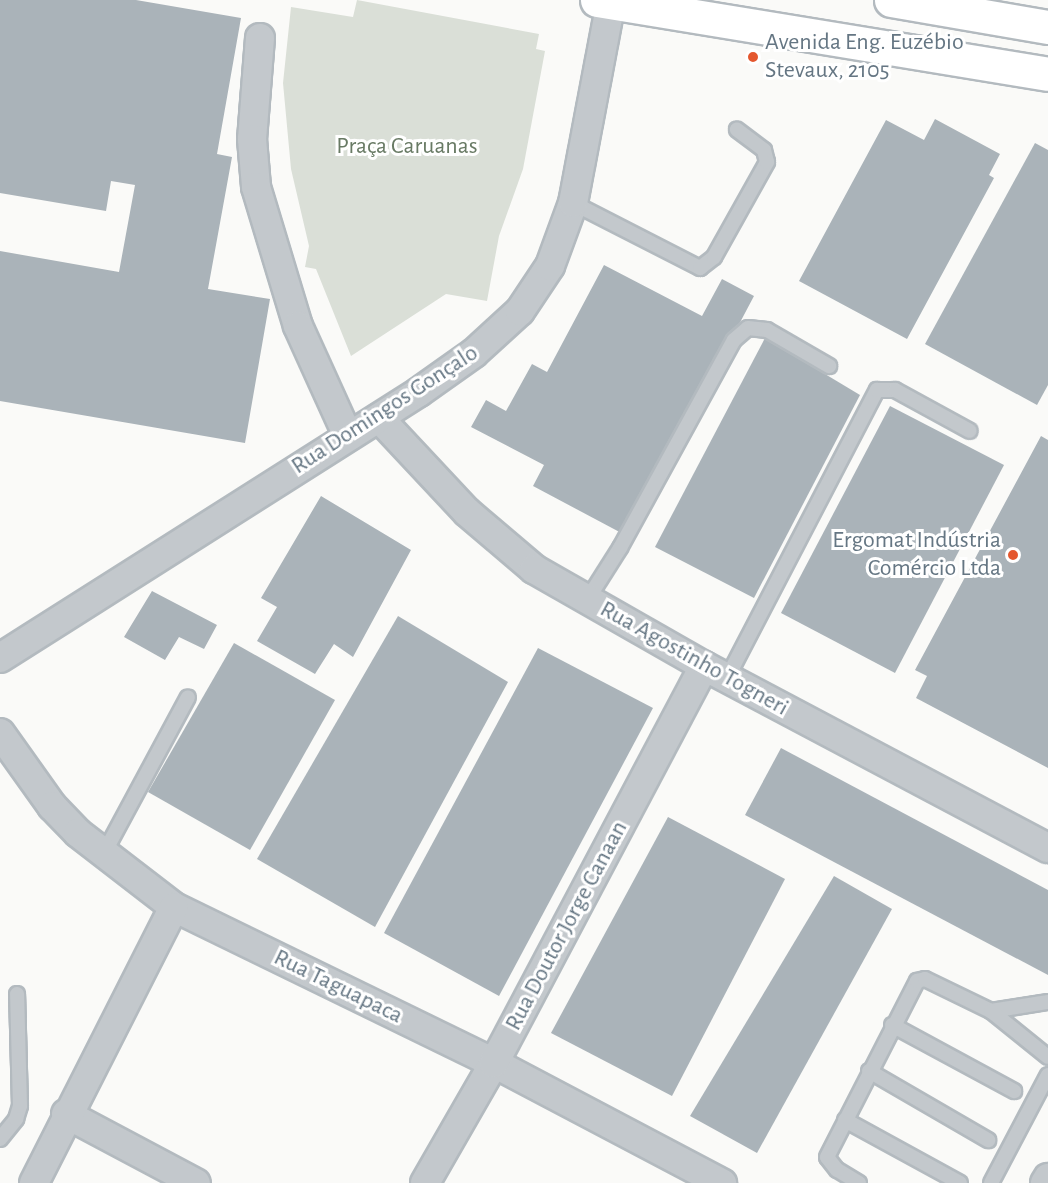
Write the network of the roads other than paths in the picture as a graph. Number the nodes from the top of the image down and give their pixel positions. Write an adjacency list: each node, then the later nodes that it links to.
1 (882, 0): 8 (main road)
2 (891, 0): 4 (main road)
3 (604, 1): 8 (main road); 12 (street, Rua Domingos Gonçalo)
4 (930, 3): 5 (main road)
5 (975, 10): 6 (main road); 9 (main road)
6 (1048, 27)
7 (260, 38): 16 (street)
8 (857, 42): 9 (main road)
9 (977, 62): 10 (main road)
10 (1048, 74)
11 (736, 130): 12 (lane)
12 (573, 203): 14 (street, Rua Domingos Gonçalo)
13 (829, 366): 17 (lane)
14 (379, 418): 16 (street, Rua Domingos Gonçalo); 17 (street, Rua Agostinho Togneri)
15 (970, 430): 19 (lane)
16 (348, 435): 18 (street, Rua Domingos Gonçalo)
17 (587, 600): 19 (street, Rua Agostinho Togneri)
18 (0, 658)
19 (715, 672): 22 (street, Rua Agostinho Togneri); 30 (street, Rua Doutor Jorge Canaan)
20 (188, 697): 23 (lane)
21 (0, 733): 23 (street, Rua Taguapaca)
22 (1048, 848)
23 (104, 855): 24 (street, Rua Taguapaca)
24 (174, 908): 30 (street, Rua Taguapaca); 34 (street)
25 (17, 994): 36 (lane)
26 (1048, 1002): 27 (lane)
27 (991, 1011): 28 (lane); 29 (lane)
28 (892, 1025): 31 (lane); 33 (lane)
29 (1048, 1057)
30 (494, 1063): 41 (street, Rua Doutor Jorge Canaan); 42 (street, Rua Taguapaca)
31 (869, 1071): 35 (lane); 37 (lane)
32 (1048, 1075): 45 (lane)
33 (1014, 1091)
34 (66, 1114): 39 (street); 40 (street)
35 (845, 1120): 43 (lane); 44 (lane)
36 (0, 1139)
37 (988, 1140)
38 (1048, 1178): 46 (street)
39 (194, 1182)
40 (34, 1183)
41 (425, 1183)
42 (722, 1183)
43 (859, 1183)
44 (960, 1183)
45 (991, 1183)
46 (1045, 1183)

